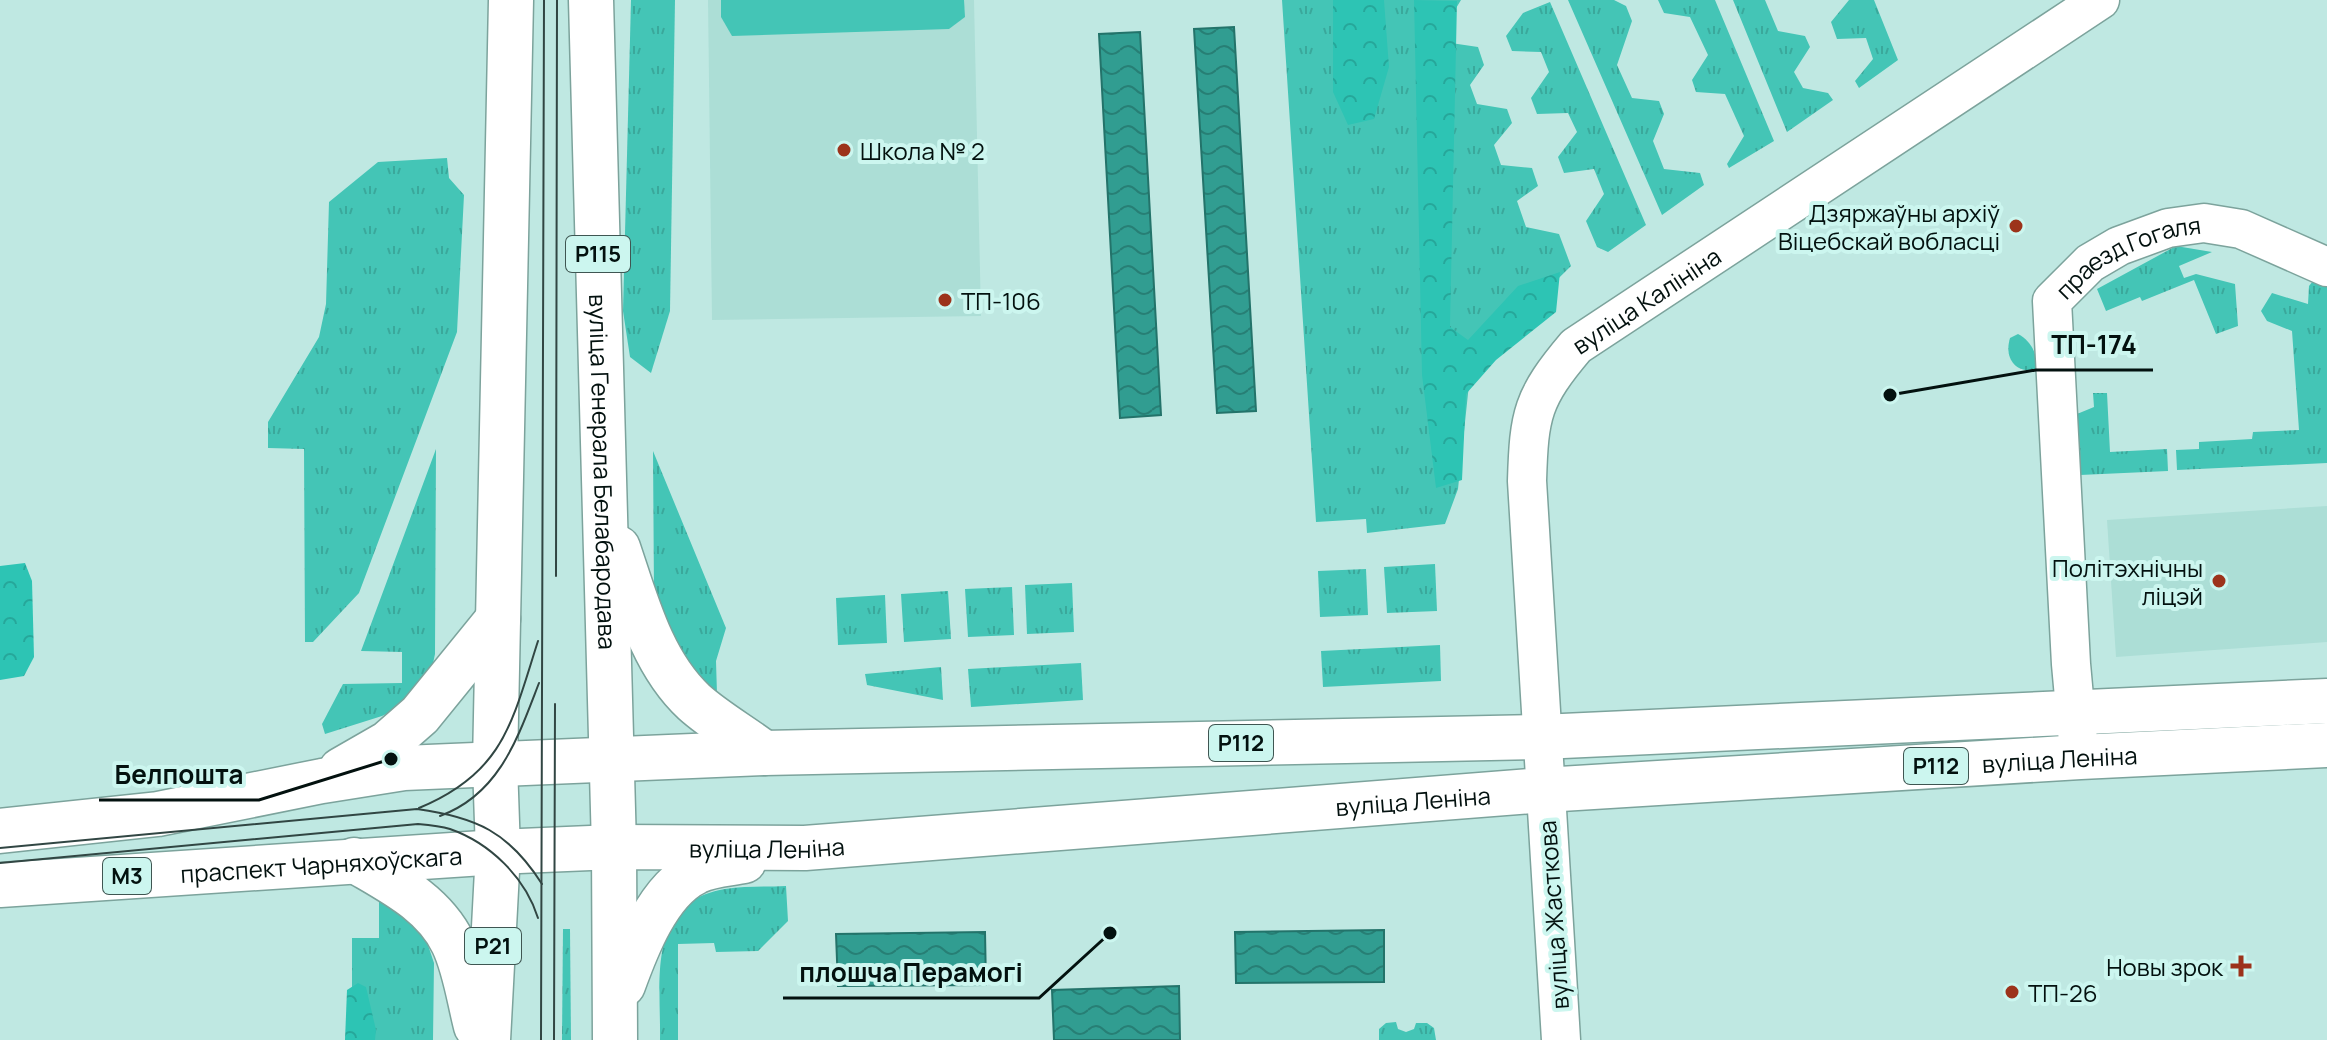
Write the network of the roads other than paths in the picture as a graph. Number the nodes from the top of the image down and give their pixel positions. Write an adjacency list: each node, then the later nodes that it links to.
1 (511, 0): 6 (main road)
2 (591, 0): 5 (main road, вуліца Генерала Белабародава / Р115)
3 (2100, 0): 9 (street, вуліца Калініна)
4 (2327, 267): 8 (street, праезд Гогаля)
5 (604, 508): 11 (main road); 13 (main road, вуліца Генерала Белабародава / Р115)
6 (498, 619): 14 (main road); 15 (main road)
7 (2327, 701): 8 (main road, вуліца Леніна / Р112)
8 (2075, 713): 9 (main road, вуліца Леніна / Р112); 12 (street)
9 (1541, 737): 11 (main road, вуліца Леніна / Р112); 16 (street, вуліца Калініна)
10 (2327, 745): 12 (main road, вуліца Леніна / Р112)
11 (764, 753): 13 (main road, вуліца Леніна / Р112)
12 (2080, 757): 16 (main road, вуліца Леніна / Р112)
13 (611, 761): 14 (main road, Р112); 18 (main road, вуліца Генерала Белабародава)
14 (495, 764): 15 (main road); 20 (main road, Р21)
15 (322, 781): 17 (main road)
16 (1544, 790): 19 (main road, вуліца Леніна / Р112); 26 (street, вуліца Жасткова)
17 (0, 831)
18 (614, 847): 19 (main road, вуліца Леніна / Р112); 20 (main road, вуліца Леніна / Р112); 23 (main road, вуліца Генерала Белабародава)
19 (805, 848): 23 (main road)
20 (498, 852): 21 (main road, праспект Чарняхоўскага / М3); 25 (main road, Р21)
21 (354, 860): 22 (main road, праспект Чарняхоўскага / М3); 24 (main road)
22 (0, 885)
23 (616, 1022)
24 (479, 1040)
25 (488, 1040)
26 (1561, 1040)

